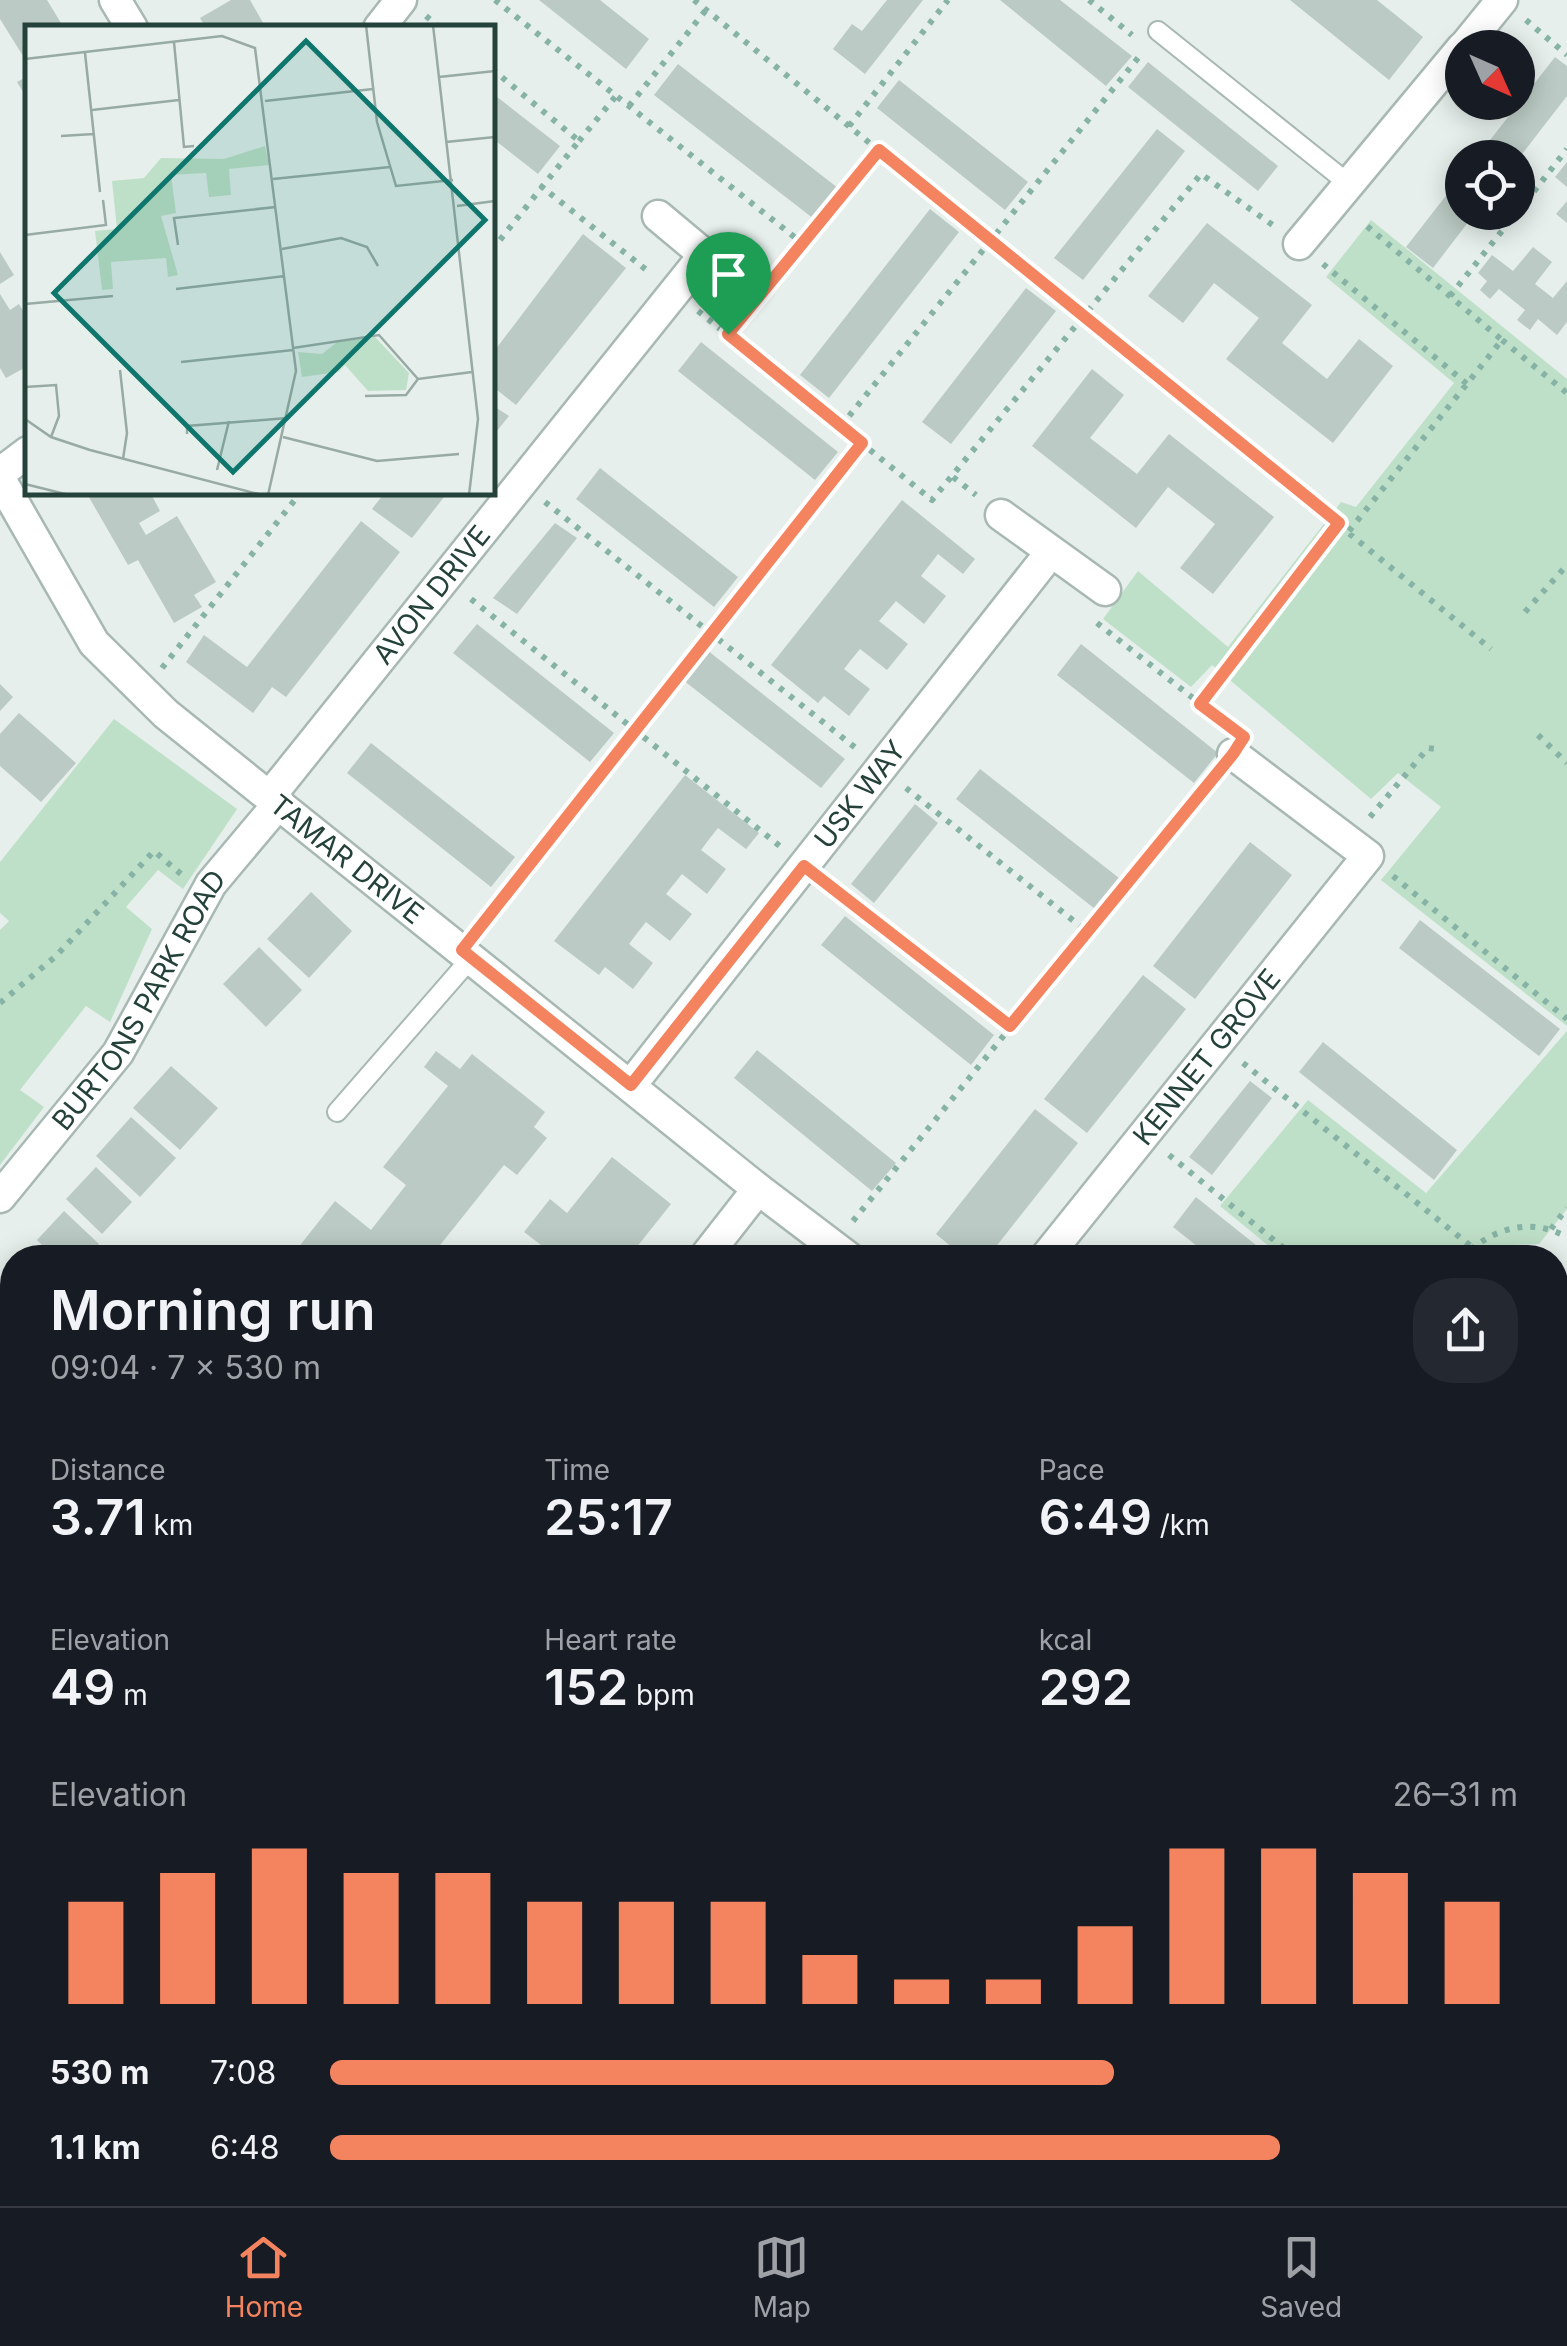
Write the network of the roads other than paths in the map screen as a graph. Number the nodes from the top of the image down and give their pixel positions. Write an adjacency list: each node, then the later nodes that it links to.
1 (115, 0): 4 (street)
2 (401, 0): 5 (street)
3 (1508, 6): 6 (street)
4 (130, 25)
5 (381, 25)
6 (1482, 30)
7 (1158, 31): 9 (lane)
8 (1445, 69): 9 (street)
9 (1342, 192): 11 (street)
10 (658, 216): 12 (street)
11 (1299, 244)
12 (705, 254): 13 (street); 20 (street, AVON DRIVE)
13 (759, 288)
14 (25, 455): 15 (street)
15 (0, 476): 20 (street, TAMAR DRIVE)
16 (1001, 516): 17 (street)
17 (1051, 552): 18 (street); 22 (street, USK WAY)
18 (1105, 590)
19 (1233, 754): 28 (street, KENNET GROVE)
20 (274, 800): 21 (street, TAMAR DRIVE); 25 (street, BURTONS PARK ROAD)
21 (467, 954): 22 (street, TAMAR DRIVE); 23 (lane)
22 (631, 1085): 24 (street, TAMAR DRIVE)
23 (337, 1112)
24 (758, 1189): 26 (street); 27 (street, TAMAR DRIVE)
25 (0, 1197)
26 (714, 1245)
27 (832, 1245)
28 (1056, 1245)

